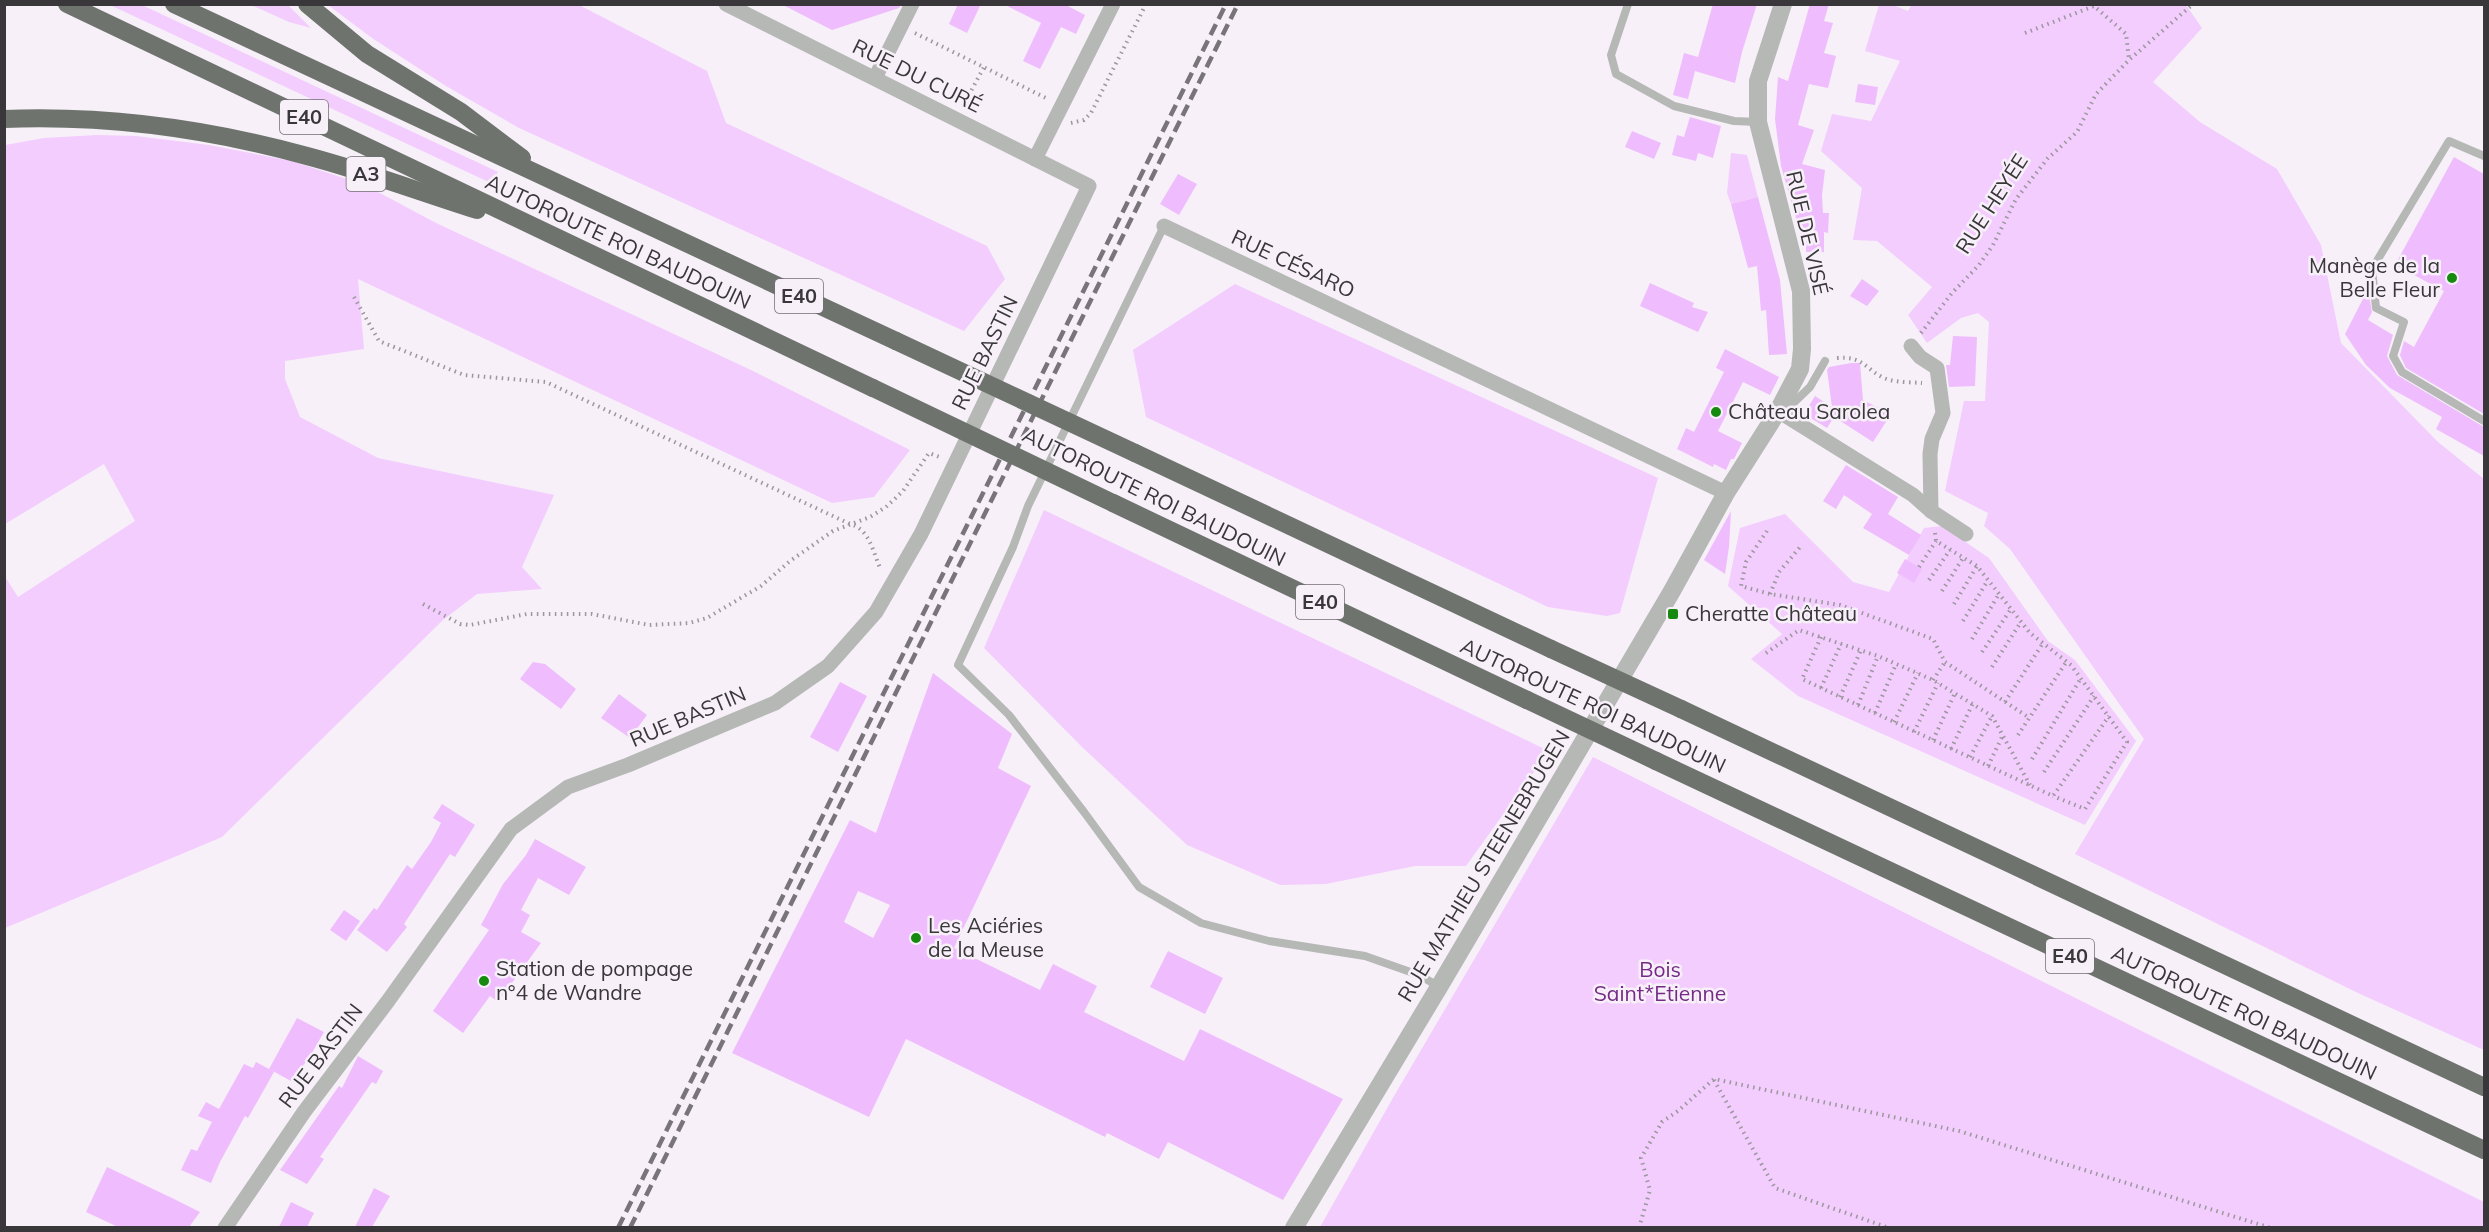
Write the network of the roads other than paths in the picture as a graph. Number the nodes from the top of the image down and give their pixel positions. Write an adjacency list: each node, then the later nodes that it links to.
1 (67, 4): 19 (highway, AUTOROUTE ROI BAUDOUIN / E40)
2 (174, 4): 16 (highway, AUTOROUTE ROI BAUDOUIN / E40)
3 (307, 4): 16 (highway)
4 (726, 4): 9 (street, RUE DU CURÉ)
5 (912, 4): 9 (street)
6 (1113, 4): 15 (street)
7 (1628, 4): 11 (lane)
8 (1783, 4): 11 (street, RUE DE VISÉ)
9 (875, 78): 15 (street, RUE DU CURÉ)
10 (4, 119): 12 (highway, A3)
11 (1758, 122): 22 (street, RUE DE VISÉ)
12 (111, 123): 13 (highway, A3); 19 (highway, A3)
13 (4, 132)
14 (2484, 156): 23 (lane)
15 (1035, 159): 17 (street, RUE DU CURÉ)
16 (552, 181): 28 (highway, AUTOROUTE ROI BAUDOUIN / E40, bridge)
17 (1089, 186): 30 (street, RUE BASTIN)
18 (1164, 226): 24 (street, RUE CÉSARO); 27 (lane, RUE CÉSARO)
19 (541, 230): 29 (highway, AUTOROUTE ROI BAUDOUIN / E40, bridge)
20 (1911, 346): 25 (street)
21 (1825, 361): 22 (lane)
22 (1781, 412): 24 (street, RUE DE VISÉ); 25 (street)
23 (2484, 422)
24 (1726, 493): 27 (street, RUE MATHIEU STEENEBRUGEN)
25 (1931, 511): 26 (street)
26 (1966, 534)
27 (1439, 987): 31 (street, RUE MATHIEU STEENEBRUGEN)
28 (2484, 1087)
29 (2484, 1150)
30 (225, 1227)
31 (1294, 1227)

